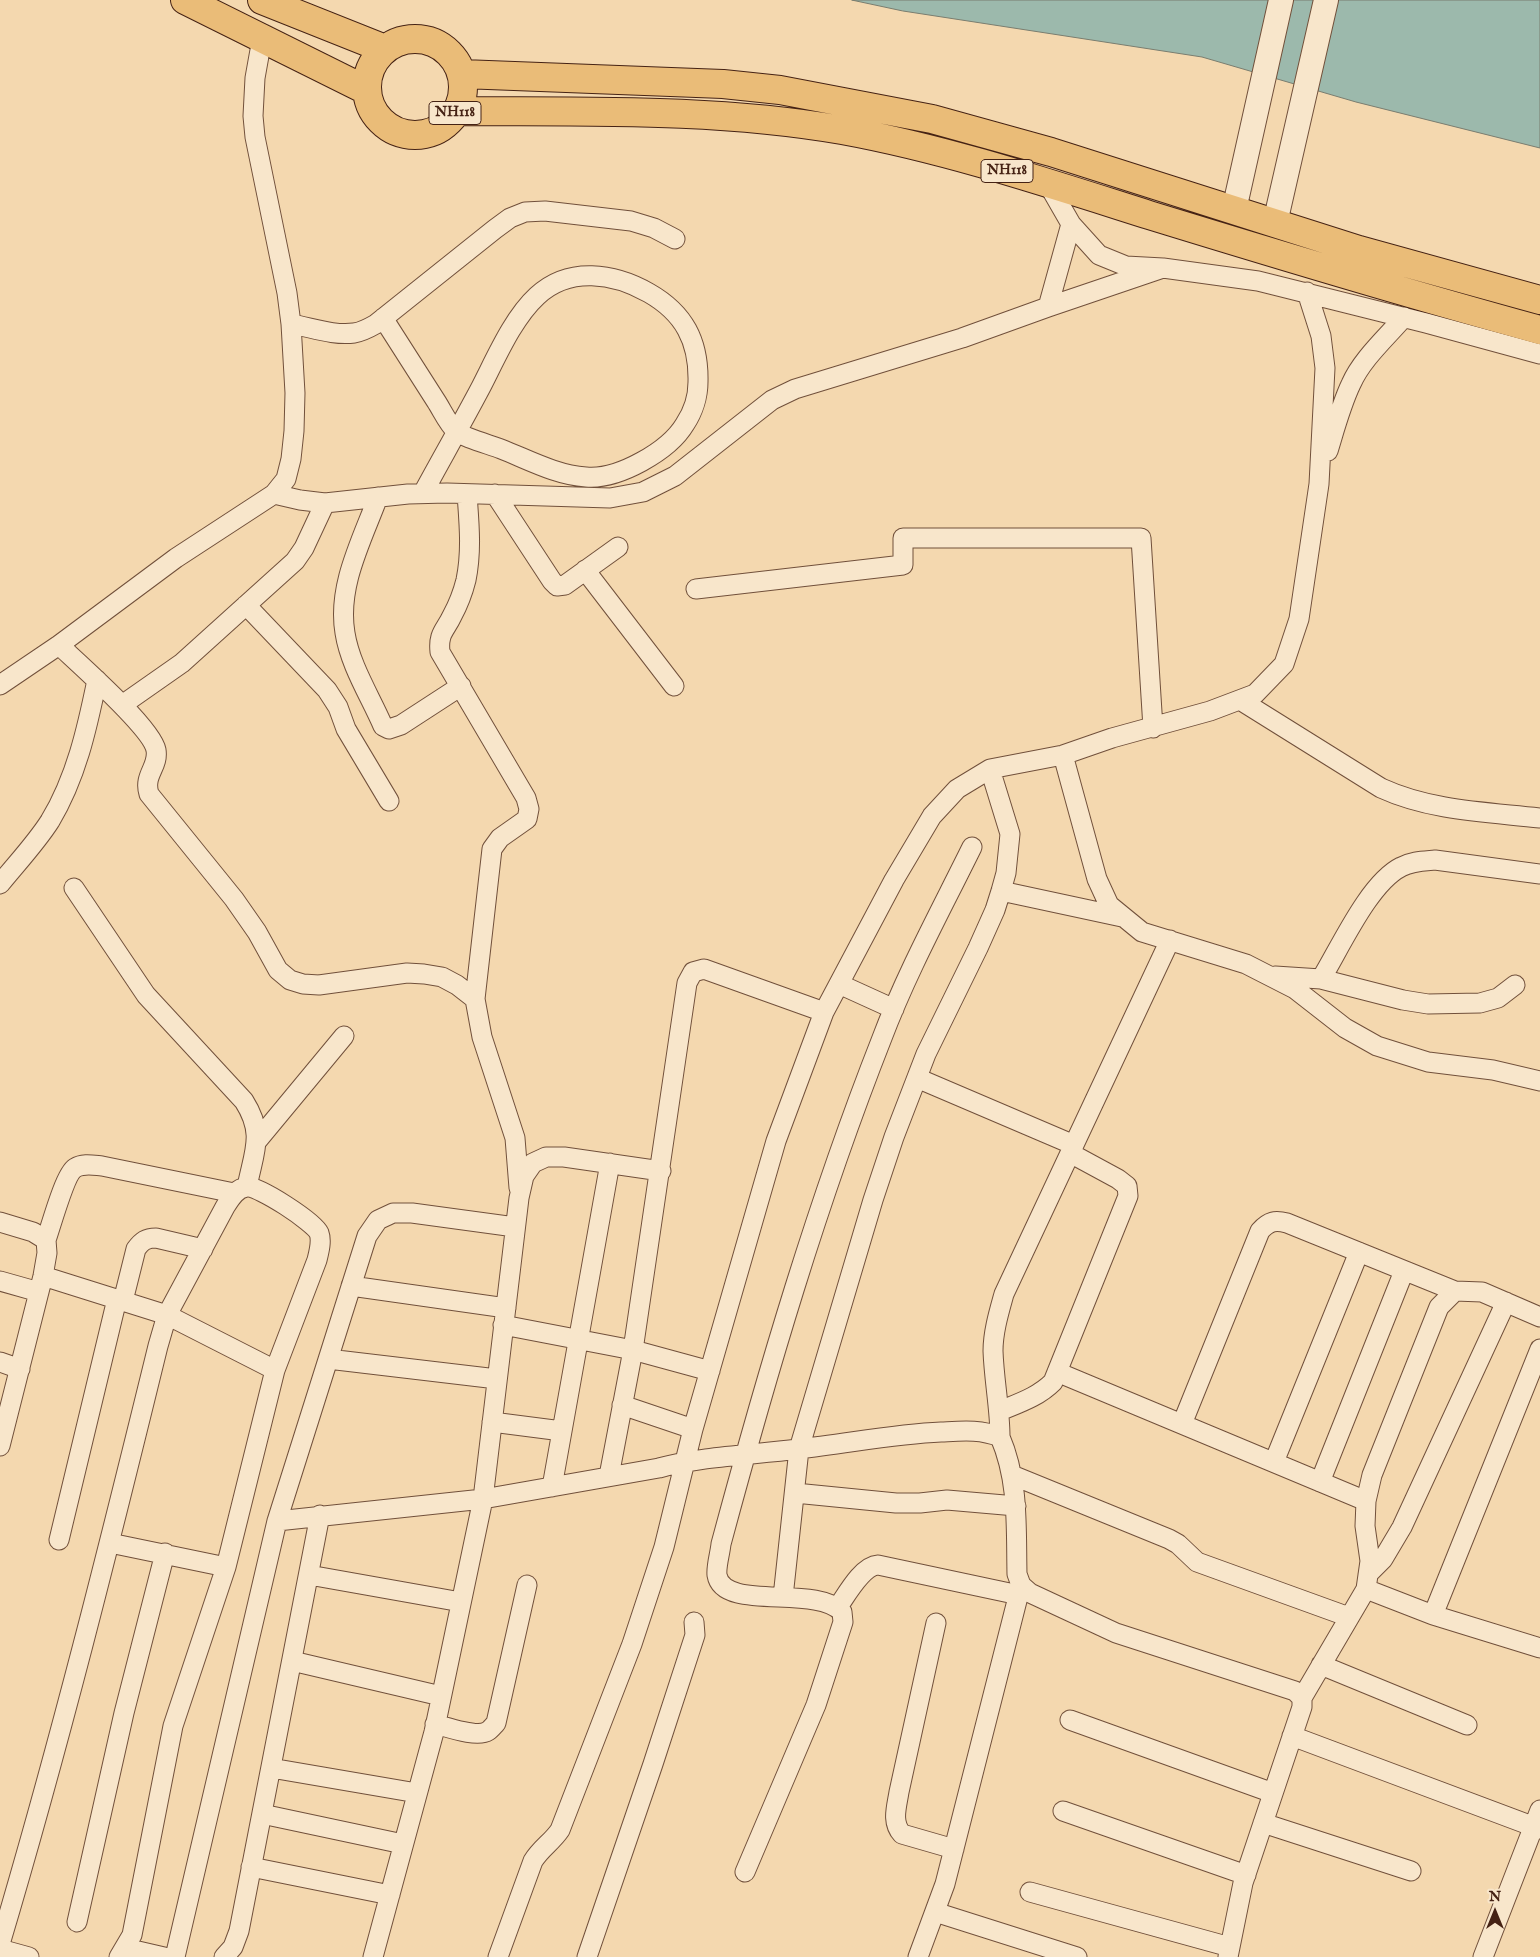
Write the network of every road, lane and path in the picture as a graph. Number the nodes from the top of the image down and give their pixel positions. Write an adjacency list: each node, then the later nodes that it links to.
1 (185, 0): 5 (highway)
2 (262, 0): 6 (highway)
3 (1281, 0): 11 (street)
4 (1326, 0): 12 (street)
5 (262, 39): 8 (highway); 21 (street)
6 (384, 49): 7 (highway); 8 (highway)
7 (462, 74): 9 (highway, NH118); 11 (highway, NH118)
8 (366, 90): 9 (highway, NH118)
9 (457, 111): 10 (highway, NH118)
10 (1048, 184): 13 (street); 22 (highway, NH118)
11 (1234, 210): 12 (highway, NH118)
12 (1275, 223): 17 (highway, NH118)
13 (1071, 224): 15 (street); 18 (street)
14 (675, 239): 20 (street)
15 (1163, 268): 16 (street); 18 (street)
16 (1307, 292): 19 (street); 25 (street)
17 (1540, 300)
18 (1048, 307): 29 (street)
19 (1404, 317): 23 (street); 25 (street)
20 (383, 318): 21 (street); 24 (street)
21 (291, 324): 27 (street)
22 (1540, 330)
23 (1540, 354)
24 (456, 431): 24 (street); 26 (street)
25 (1319, 484): 41 (street)
26 (423, 493): 28 (street); 30 (street)
27 (274, 494): 31 (street); 36 (street)
28 (467, 494): 29 (street); 39 (street)
29 (495, 494): 33 (street)
30 (378, 496): 31 (street); 39 (street)
31 (325, 503): 35 (street)
32 (618, 547): 33 (street)
33 (585, 570): 40 (street)
34 (696, 589): 43 (street)
35 (246, 605): 42 (street); 46 (street)
36 (59, 645): 37 (street); 38 (street)
37 (96, 680): 42 (street); 50 (street)
38 (0, 685)
39 (460, 686): 59 (street)
40 (674, 686)
41 (1240, 700): 43 (street); 47 (street)
42 (122, 705): 59 (street)
43 (1153, 728): 44 (street)
44 (1063, 755): 45 (street); 53 (street)
45 (990, 770): 52 (street); 57 (street)
46 (389, 801)
47 (1540, 818)
48 (972, 847): 60 (street)
49 (1540, 874): 56 (street)
50 (0, 884)
51 (74, 888): 65 (street)
52 (1001, 891): 53 (street); 63 (street)
53 (1125, 918): 54 (street)
54 (1170, 940): 55 (street); 66 (street)
55 (1269, 976): 56 (street); 64 (street)
56 (1321, 979): 58 (street)
57 (839, 984): 60 (street); 61 (street)
58 (1515, 985)
59 (474, 999): 70 (street)
60 (894, 1009): 105 (street)
61 (824, 1012): 68 (street); 93 (street)
62 (344, 1036): 65 (street)
63 (917, 1078): 66 (street); 104 (street)
64 (1540, 1081)
65 (256, 1140): 69 (street)
66 (1072, 1149): 94 (street); 97 (street)
67 (610, 1163): 68 (street); 70 (street); 86 (street)
68 (661, 1171): 88 (street)
69 (241, 1190): 73 (street); 74 (street); 92 (street)
70 (519, 1198): 72 (street)
71 (0, 1222): 73 (street)
72 (515, 1227): 79 (street); 84 (street)
73 (46, 1240): 78 (street)
74 (203, 1249): 81 (street); 83 (street)
75 (1359, 1252): 76 (street); 99 (street); 107 (street)
76 (1404, 1270): 80 (street); 110 (street)
77 (0, 1281): 78 (street)
78 (41, 1284): 81 (street); 91 (street)
79 (351, 1286): 84 (street); 89 (street)
80 (1455, 1291): 82 (street); 114 (street)
81 (120, 1300): 83 (street); 118 (street)
82 (1506, 1302): 85 (street); 123 (street)
83 (167, 1315): 92 (street); 119 (street)
84 (504, 1317): 86 (street); 95 (street)
85 (1540, 1318)
86 (579, 1339): 88 (street); 101 (street)
87 (1540, 1348): 129 (street)
88 (633, 1350): 93 (street); 96 (street)
89 (328, 1359): 95 (street); 117 (street)
90 (0, 1362): 91 (street)
91 (20, 1369): 103 (street)
92 (275, 1370): 121 (street)
93 (710, 1371): 100 (street)
94 (1057, 1372): 97 (street); 99 (street)
95 (497, 1379): 98 (street)
96 (622, 1405): 100 (street); 109 (street)
97 (1000, 1410): 102 (street)
98 (492, 1422): 101 (street); 113 (street)
99 (1182, 1424): 107 (street)
100 (694, 1429): 106 (street)
101 (562, 1431): 111 (street)
102 (1000, 1437): 104 (street); 108 (street)
103 (0, 1446)
104 (799, 1449): 105 (street); 112 (street)
105 (745, 1455): 106 (street); 126 (street)
106 (685, 1461): 109 (street); 168 (street)
107 (1274, 1462): 110 (street)
108 (1012, 1475): 115 (street); 130 (street)
109 (608, 1476): 111 (street)
110 (1320, 1482): 114 (street)
111 (552, 1487): 113 (street)
112 (794, 1494): 115 (street); 126 (street)
113 (483, 1499): 116 (street); 127 (street)
114 (1366, 1501): 123 (street)
115 (1016, 1506): 125 (street)
116 (320, 1515): 117 (street); 122 (street)
117 (278, 1521): 165 (street)
118 (59, 1540)
119 (110, 1543): 120 (street); 159 (street)
120 (165, 1553): 121 (street); 158 (street)
121 (226, 1567): 162 (street)
122 (310, 1575): 127 (street); 134 (street)
123 (1367, 1581): 129 (street); 130 (street)
124 (528, 1585): 139 (street)
125 (1020, 1590): 128 (street); 137 (street); 150 (street)
126 (784, 1597): 128 (street)
127 (461, 1602): 136 (street)
128 (838, 1607): 153 (street)
129 (1433, 1615): 133 (street)
130 (1349, 1617): 135 (street)
131 (694, 1622): 169 (street)
132 (936, 1623): 150 (street)
133 (1540, 1648)
134 (292, 1661): 136 (street); 142 (street)
135 (1321, 1665): 137 (street); 140 (street)
136 (441, 1696): 139 (street)
137 (1302, 1698): 141 (street)
138 (1070, 1720): 144 (street)
139 (435, 1724): 143 (street)
140 (1467, 1725)
141 (1292, 1736): 144 (street); 148 (street)
142 (271, 1768): 143 (street); 146 (street)
143 (418, 1792): 149 (street)
144 (1273, 1793): 147 (street)
145 (1062, 1811): 154 (street)
146 (262, 1814): 149 (street); 151 (street)
147 (1263, 1822): 152 (street); 154 (street)
148 (1538, 1822): 172 (street)
149 (403, 1844): 156 (street)
150 (954, 1849): 157 (street)
151 (252, 1867): 156 (street); 166 (street)
152 (1411, 1871)
153 (745, 1872)
154 (1246, 1875): 161 (street)
155 (1030, 1892): 161 (street)
156 (390, 1894): 167 (street)
157 (935, 1912): 170 (street); 171 (street)
158 (77, 1922)
159 (0, 1944)
160 (0, 1949): 163 (street)
161 (1229, 1952)
162 (122, 1953): 164 (street)
163 (29, 1957)
164 (164, 1957)
165 (175, 1957)
166 (224, 1957)
167 (373, 1957)
168 (498, 1957)
169 (587, 1957)
170 (918, 1957)
171 (1077, 1957)
172 (1483, 1957)

